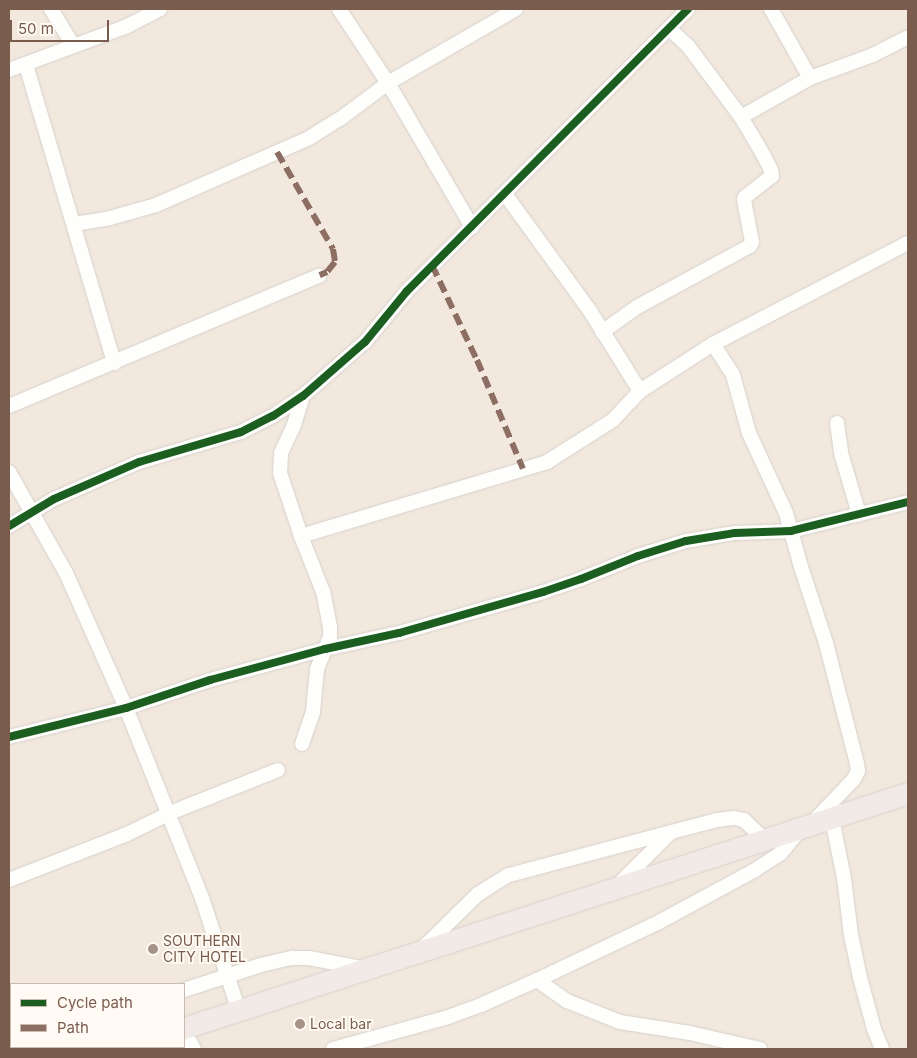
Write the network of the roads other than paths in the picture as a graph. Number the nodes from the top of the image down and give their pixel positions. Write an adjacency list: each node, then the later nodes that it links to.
1 (51, 9): 9 (street)
2 (160, 9): 9 (street)
3 (339, 9): 13 (street)
4 (516, 9): 13 (street)
5 (688, 9): 7 (street)
6 (771, 9): 12 (street)
7 (669, 28): 14 (street); 15 (street)
8 (908, 37): 12 (street)
9 (73, 45): 10 (street)
10 (26, 65): 11 (street); 16 (street)
11 (9, 70)
12 (810, 78): 14 (street)
13 (388, 83): 16 (street); 17 (street)
14 (740, 117): 20 (street)
15 (505, 194): 17 (street); 20 (street)
16 (74, 224): 22 (street)
17 (472, 227): 24 (street)
18 (908, 243): 21 (street)
19 (320, 275): 22 (street)
20 (602, 332): 23 (street)
21 (713, 344): 23 (street); 32 (street)
22 (114, 363): 25 (street)
23 (640, 392): 33 (street)
24 (303, 396): 29 (street); 33 (street)
25 (9, 406)
26 (837, 423): 30 (street)
27 (9, 472): 29 (street)
28 (908, 502): 30 (street)
29 (31, 512): 31 (street); 35 (street)
30 (859, 514): 32 (street)
31 (9, 526)
32 (791, 531): 34 (street); 41 (street)
33 (301, 536): 34 (street)
34 (325, 649): 35 (street); 37 (street)
35 (126, 708): 36 (street); 40 (street)
36 (9, 737)
37 (302, 744)
38 (278, 770): 40 (street)
39 (908, 793): 41 (highway)
40 (170, 814): 44 (street); 48 (street)
41 (814, 824): 43 (highway); 49 (street); 57 (street)
42 (672, 831): 43 (street); 45 (street); 46 (street)
43 (765, 840): 45 (highway)
44 (9, 880)
45 (614, 889): 46 (highway)
46 (418, 954): 47 (highway)
47 (367, 969): 48 (street); 51 (highway)
48 (228, 976): 50 (street); 51 (street)
49 (537, 980): 55 (street); 56 (street)
50 (185, 990)
51 (239, 1010): 52 (highway)
52 (185, 1030)
53 (185, 1032): 54 (street)
54 (194, 1049)
55 (333, 1049)
56 (760, 1049)
57 (882, 1049)

